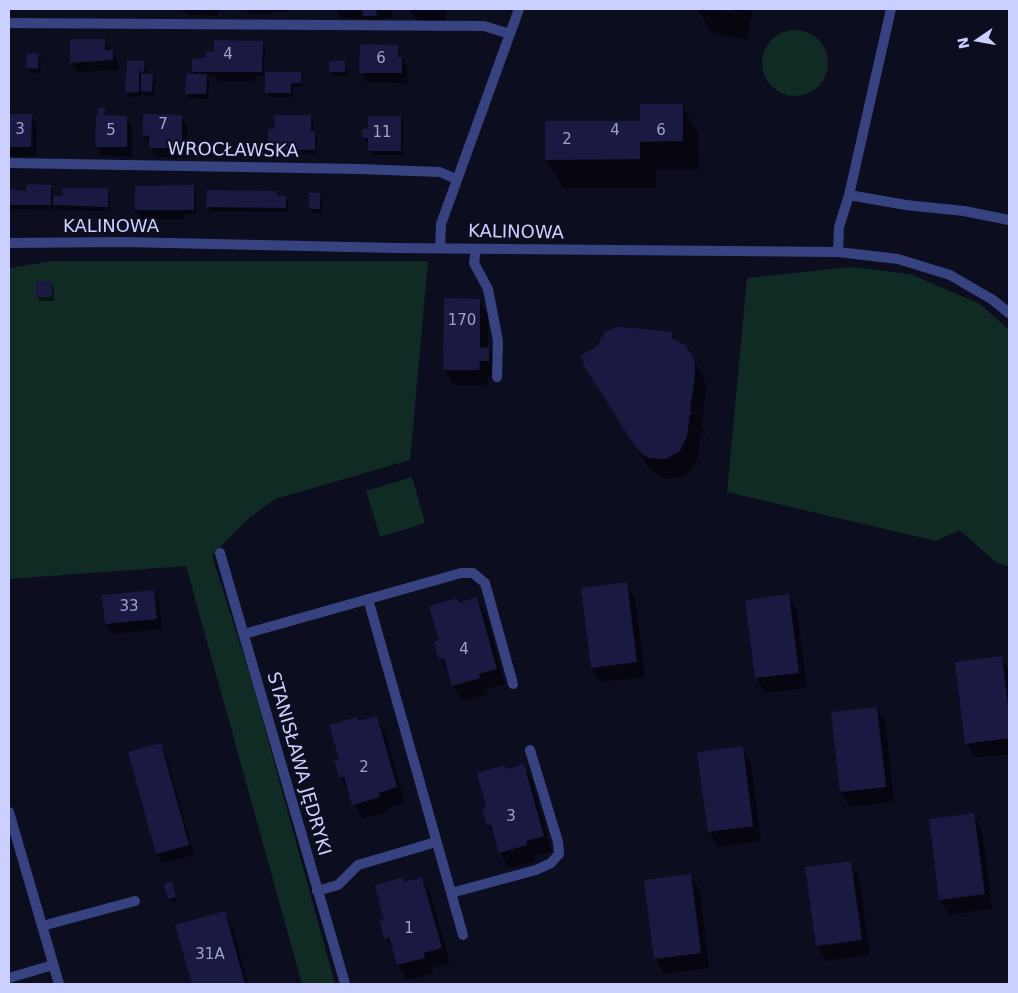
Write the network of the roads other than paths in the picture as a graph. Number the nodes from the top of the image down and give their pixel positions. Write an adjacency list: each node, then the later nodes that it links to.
1 (520, 9): 4 (street)
2 (891, 9): 7 (street)
3 (9, 23): 4 (street)
4 (510, 34): 6 (street)
5 (9, 163): 6 (street, WROCŁAWSKA)
6 (456, 179): 10 (street)
7 (849, 195): 8 (street); 12 (street)
8 (1009, 220)
9 (9, 243): 10 (street, KALINOWA)
10 (440, 248): 11 (street, KALINOWA)
11 (476, 249): 12 (street, KALINOWA); 14 (street)
12 (838, 252): 13 (street, KALINOWA)
13 (1009, 313)
14 (497, 377)
15 (220, 553): 17 (street, STANISŁAWA JĘDRYKI)
16 (368, 599): 17 (street); 18 (street); 21 (street)
17 (244, 634): 22 (street, STANISŁAWA JĘDRYKI)
18 (513, 684)
19 (530, 750): 23 (street)
20 (9, 812): 25 (street)
21 (436, 842): 22 (street); 23 (street)
22 (318, 891): 30 (street, STANISŁAWA JĘDRYKI)
23 (451, 893): 26 (street)
24 (135, 900): 25 (street)
25 (42, 926): 27 (street)
26 (463, 935)
27 (53, 965): 28 (street); 29 (street)
28 (9, 978)
29 (59, 984)
30 (344, 984)

